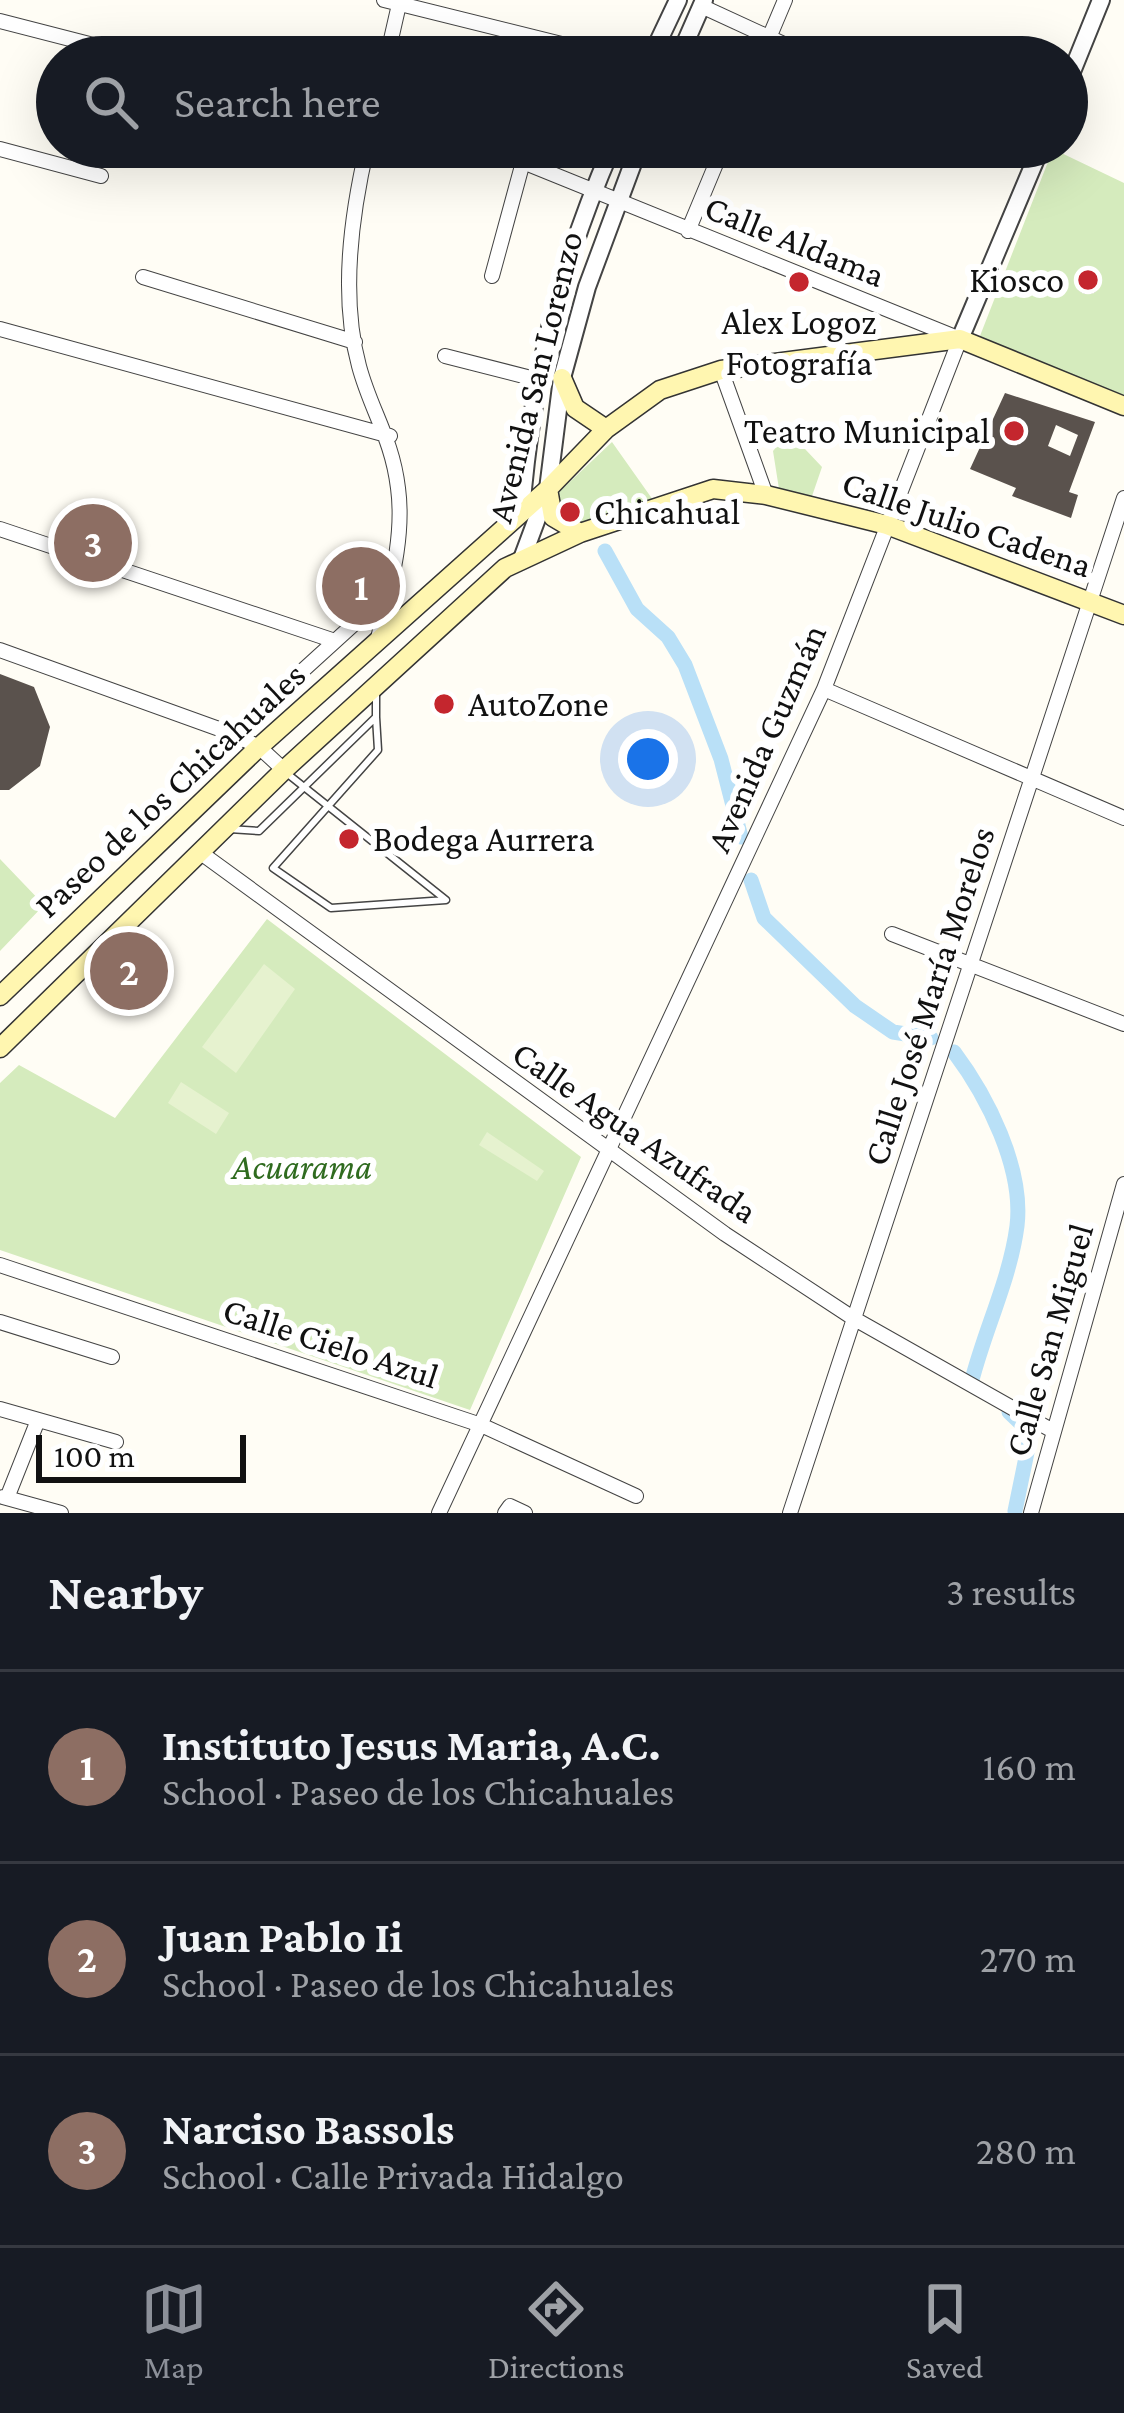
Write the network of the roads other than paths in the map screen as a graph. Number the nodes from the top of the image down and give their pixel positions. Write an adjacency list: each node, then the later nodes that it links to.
1 (678, 0): 10 (street)
2 (785, 0): 13 (street)
3 (1101, 0): 14 (street)
4 (394, 1): 8 (street); 9 (street)
5 (703, 3): 11 (street); 12 (street)
6 (0, 21): 7 (street)
7 (58, 36)
8 (390, 36)
9 (532, 36)
10 (661, 36)
11 (688, 36)
12 (767, 36)
13 (769, 36)
14 (1086, 36)
15 (0, 149): 16 (street)
16 (36, 159)
17 (70, 168): 25 (street)
18 (363, 168): 33 (street)
19 (522, 168): 29 (street)
20 (538, 168): 26 (street, Calle Aldama)
21 (603, 168): 26 (street, Avenida San Lorenzo)
22 (630, 168): 27 (street, Avenida San Lorenzo)
23 (714, 168): 28 (street)
24 (1033, 168): 32 (street)
25 (100, 176)
26 (593, 191): 27 (street, Calle Aldama); 37 (street, Avenida San Lorenzo)
27 (616, 200): 28 (street, Calle Aldama); 36 (street, Avenida San Lorenzo)
28 (688, 231): 32 (street, Calle Aldama)
29 (492, 276)
30 (143, 277): 33 (street)
31 (0, 329): 40 (street)
32 (960, 339): 35 (main road, Paseo de los Chicahuales); 38 (main road); 45 (street, Avenida Guzmán)
33 (355, 342): 40 (street)
34 (445, 356): 37 (street)
35 (722, 370): 39 (main road, Paseo de los Chicahuales); 42 (street)
36 (562, 378): 39 (main road); 41 (street, Avenida San Lorenzo)
37 (535, 379): 44 (street, Avenida San Lorenzo)
38 (1124, 406)
39 (606, 429): 41 (main road, Paseo de los Chicahuales)
40 (390, 436): 51 (street)
41 (548, 489): 44 (main road, Paseo de los Chicahuales); 47 (main road); 49 (street, Avenida San Lorenzo)
42 (766, 495): 45 (main road, Calle Julio Cadena); 47 (main road, Calle Julio Cadena)
43 (1124, 498): 52 (street, Calle José María Morelos)
44 (521, 513): 48 (main road, Paseo de los Chicahuales)
45 (887, 525): 52 (main road, Calle Julio Cadena); 58 (street, Avenida Guzmán)
46 (0, 529): 54 (street)
47 (580, 533): 49 (main road, Paseo de los Chicahuales)
48 (493, 539): 50 (main road); 55 (main road, Paseo de los Chicahuales)
49 (523, 556): 50 (main road, Paseo de los Chicahuales)
50 (505, 568): 57 (main road, Paseo de los Chicahuales)
51 (388, 593): 54 (street, Paseo de los Chicahuales); 55 (street)
52 (1091, 603): 53 (main road, Calle Julio Cadena); 63 (street, Calle José María Morelos)
53 (1124, 615)
54 (332, 640): 60 (street, Paseo de los Chicahuales)
55 (377, 643): 61 (main road, Paseo de los Chicahuales)
56 (0, 650): 60 (street)
57 (376, 687): 59 (lane); 62 (main road, Paseo de los Chicahuales)
58 (824, 689): 63 (street); 74 (street, Avenida Guzmán)
59 (376, 717): 64 (lane); 65 (lane)
60 (233, 734): 61 (street)
61 (259, 747): 62 (street); 71 (main road, Paseo de los Chicahuales)
62 (284, 770): 64 (lane); 67 (main road, Paseo de los Chicahuales)
63 (1032, 779): 66 (street); 70 (street, Calle José María Morelos)
64 (302, 789): 65 (lane); 67 (lane)
65 (323, 807): 65 (lane)
66 (1124, 818)
67 (225, 829): 68 (main road, Paseo de los Chicahuales)
68 (201, 853): 73 (main road, Paseo de los Chicahuales); 74 (street, Calle Agua Azufrada)
69 (892, 934): 70 (street)
70 (972, 966): 72 (street); 78 (street, Calle José María Morelos)
71 (0, 996)
72 (1124, 1024)
73 (0, 1048)
74 (604, 1151): 78 (street, Calle Agua Azufrada); 83 (street, Avenida Guzmán)
75 (1124, 1184): 76 (street, Calle San Miguel)
76 (1117, 1240): 84 (street, Calle San Miguel)
77 (0, 1265): 83 (street, Calle Cielo Azul)
78 (854, 1318): 84 (street, Calle Agua Azufrada); 90 (street, Calle José María Morelos)
79 (0, 1322): 80 (street)
80 (112, 1357)
81 (0, 1409): 82 (street)
82 (38, 1420): 85 (street); 87 (street)
83 (481, 1425): 86 (street, Calle Cielo Azul); 89 (street, Avenida Guzmán)
84 (1052, 1431): 91 (street, Calle San Miguel)
85 (116, 1442)
86 (636, 1496)
87 (3, 1497): 88 (street)
88 (62, 1513)
89 (439, 1513)
90 (790, 1513)
91 (1031, 1513)

